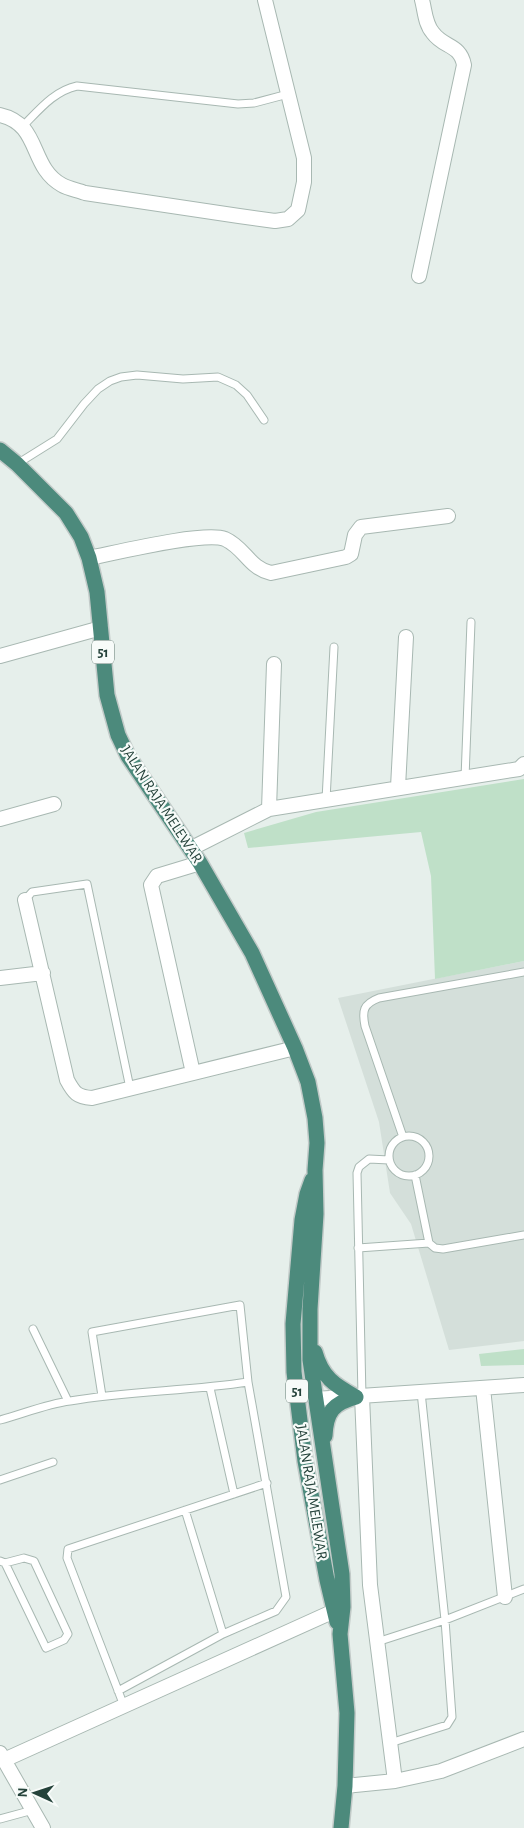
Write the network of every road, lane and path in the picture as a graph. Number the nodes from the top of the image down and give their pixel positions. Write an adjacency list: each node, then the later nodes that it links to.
1 (265, 0): 3 (street)
2 (422, 0): 6 (street)
3 (288, 94): 5 (lane); 5 (street)
4 (0, 115): 5 (street)
5 (23, 126)
6 (419, 276)
7 (264, 420): 9 (lane)
8 (0, 450): 9 (highway, JALAN RAJA MELEWAR / 51)
9 (17, 464): 11 (highway, JALAN RAJA MELEWAR / 51)
10 (448, 516): 11 (street)
11 (89, 558): 13 (highway, JALAN RAJA MELEWAR / 51)
12 (471, 622): 19 (lane)
13 (101, 628): 16 (street); 25 (highway, JALAN RAJA MELEWAR / 51)
14 (406, 637): 20 (street)
15 (334, 647): 21 (lane)
16 (0, 656)
17 (274, 664): 23 (street)
18 (524, 764): 19 (street)
19 (465, 778): 20 (street)
20 (398, 787): 21 (street)
21 (326, 800): 23 (street)
22 (54, 804): 24 (street)
23 (269, 809): 25 (street)
24 (0, 819)
25 (190, 849): 26 (highway, JALAN RAJA MELEWAR / 51)
26 (200, 863): 31 (highway, JALAN RAJA MELEWAR / 51); 32 (street)
27 (25, 900): 29 (street); 33 (lane)
28 (524, 972): 34 (lane)
29 (43, 973): 30 (street); 33 (street)
30 (0, 978)
31 (295, 1048): 32 (street); 36 (highway, JALAN RAJA MELEWAR / 51)
32 (193, 1073): 33 (street)
33 (130, 1088)
34 (403, 1137): 35 (lane); 37 (lane)
35 (389, 1160): 37 (lane); 40 (lane)
36 (315, 1170): 41 (highway, JALAN RAJA MELEWAR / 51); 54 (highway, JALAN RAJA MELEWAR / 51)
37 (415, 1176): 39 (lane)
38 (524, 1235): 39 (lane)
39 (429, 1243): 40 (lane)
40 (358, 1248): 49 (lane)
41 (310, 1309): 49 (highway); 50 (highway, JALAN RAJA MELEWAR / 51)
42 (33, 1329): 51 (lane)
43 (248, 1382): 45 (lane); 48 (lane); 57 (lane)
44 (524, 1385): 46 (street)
45 (210, 1388): 48 (lane); 58 (lane)
46 (483, 1388): 47 (street); 62 (street)
47 (422, 1392): 49 (street); 64 (lane)
48 (102, 1396): 51 (lane)
49 (359, 1396): 50 (street); 53 (highway); 66 (street)
50 (315, 1399): 53 (highway, JALAN RAJA MELEWAR / 51); 54 (highway)
51 (68, 1401): 52 (lane)
52 (0, 1420)
53 (324, 1458): 63 (highway, JALAN RAJA MELEWAR / 51)
54 (305, 1461): 63 (highway, JALAN RAJA MELEWAR / 51)
55 (53, 1462): 56 (lane)
56 (0, 1480)
57 (266, 1484): 58 (lane); 65 (lane)
58 (234, 1494): 59 (lane)
59 (185, 1510): 65 (lane); 67 (lane)
60 (2, 1562): 60 (lane)
61 (524, 1589): 62 (lane)
62 (505, 1597): 64 (lane)
63 (338, 1609): 68 (street); 73 (highway, JALAN RAJA MELEWAR / 51)
64 (445, 1620): 66 (lane); 70 (lane)
65 (223, 1634): 67 (lane)
66 (376, 1642): 70 (street)
67 (118, 1691): 68 (lane)
68 (124, 1706): 71 (street)
69 (524, 1739): 72 (street)
70 (390, 1743): 72 (street)
71 (2, 1757): 74 (street)
72 (395, 1780): 73 (street)
73 (345, 1786): 77 (highway, JALAN RAJA MELEWAR / 51)
74 (33, 1810): 75 (lane); 76 (street)
75 (0, 1820)
76 (43, 1828)
77 (341, 1828)

